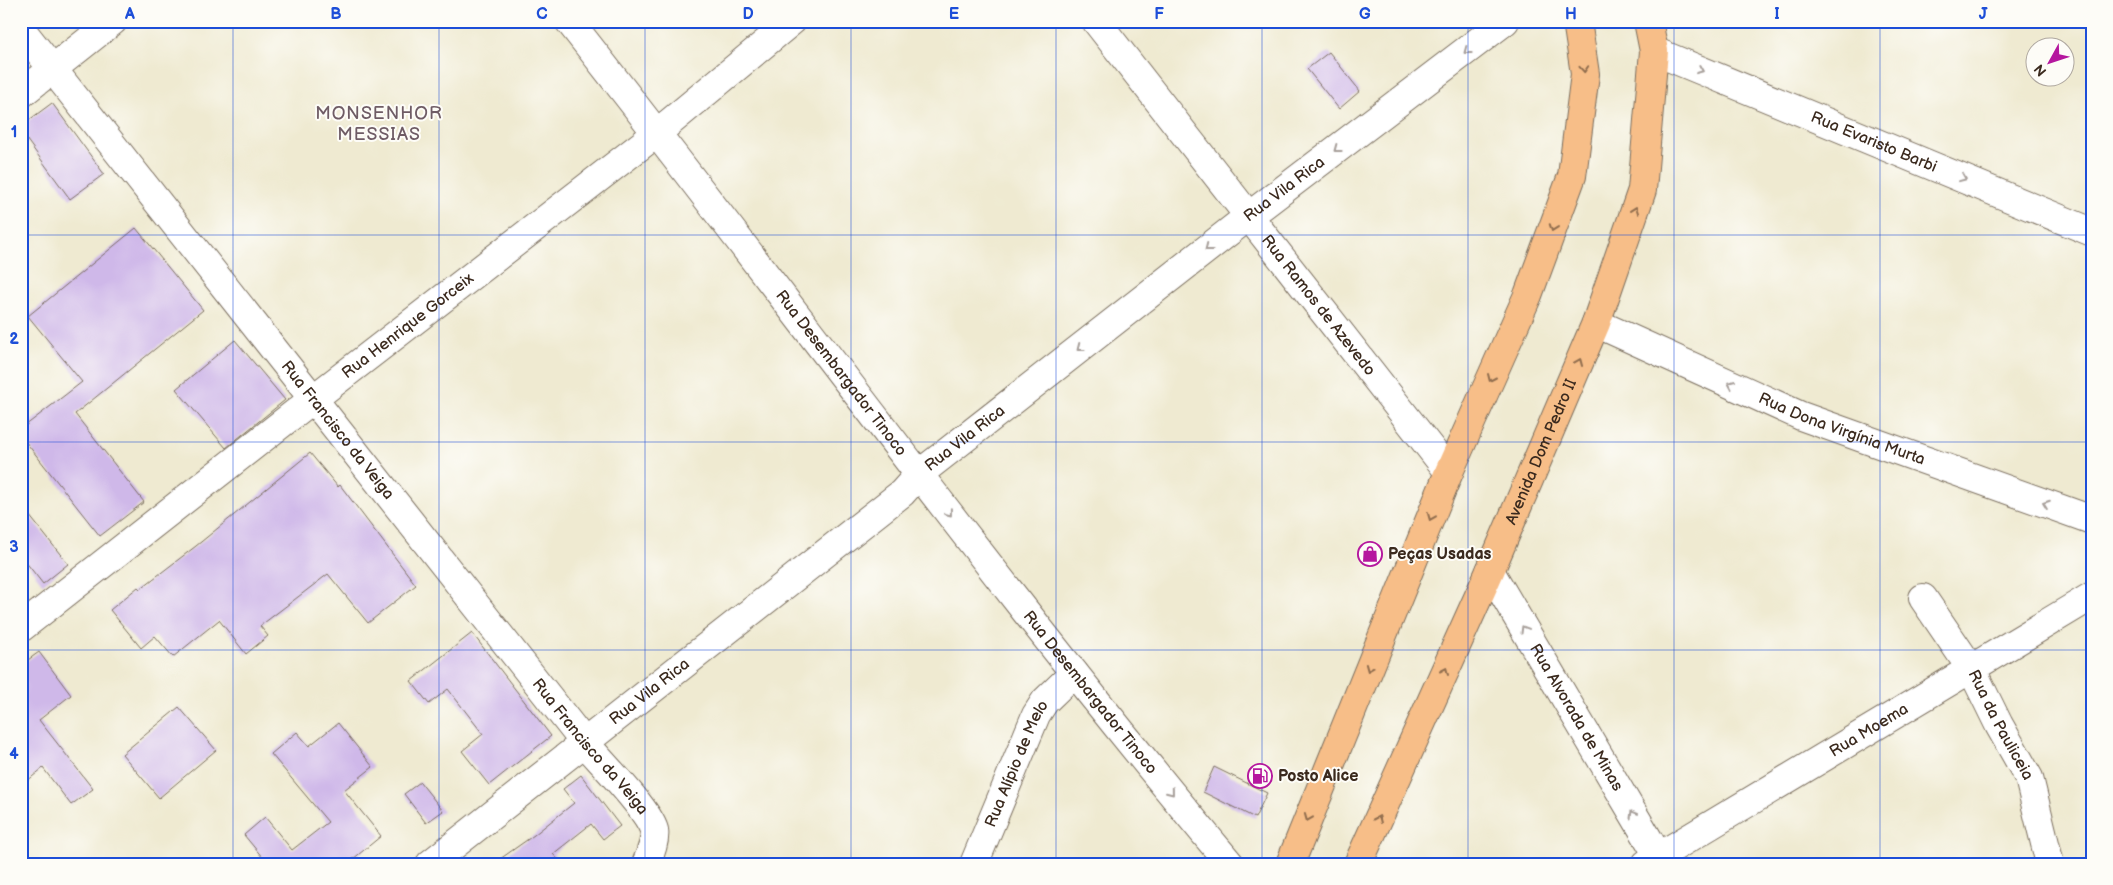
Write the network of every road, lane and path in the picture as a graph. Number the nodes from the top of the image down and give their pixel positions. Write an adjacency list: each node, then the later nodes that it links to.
1 (113, 21): 10 (street)
2 (569, 21): 12 (street, Rua Desembargador Tinoco)
3 (792, 21): 12 (street, Rua Henrique Gorceix)
4 (1096, 21): 13 (street, Rua Ramos de Azevedo)
5 (1505, 21): 13 (street, Rua Vila Rica, one-way to 13)
6 (1578, 21): 17 (main road, one-way to 17)
7 (1648, 21): 9 (main road, Avenida Dom Pedro II)
8 (21, 29): 10 (street, Rua Francisco da Veiga)
9 (1654, 51): 14 (street, Rua Evaristo Barbi, one-way to 14); 15 (main road, Avenida Dom Pedro II, one-way to 9)
10 (53, 68): 11 (street); 16 (street, Rua Francisco da Veiga)
11 (21, 94)
12 (657, 133): 16 (street, Rua Henrique Gorceix); 18 (street, Rua Desembargador Tinoco)
13 (1249, 216): 17 (street, Rua Ramos de Azevedo); 18 (street, Rua Vila Rica, one-way to 18)
14 (2092, 232)
15 (1596, 323): 19 (street, Rua Dona Virgínia Murta, one-way to 15); 20 (main road, Avenida Dom Pedro II, one-way to 15)
16 (313, 399): 23 (street, Rua Henrique Gorceix); 26 (street, Rua Francisco da Veiga)
17 (1449, 472): 32 (main road, one-way to 32)
18 (919, 474): 25 (street, Rua Desembargador Tinoco, one-way to 25); 26 (street, Rua Vila Rica)
19 (2092, 520)
20 (1490, 571): 27 (street, Rua Alvorada de Minas, one-way to 20); 33 (main road, Avenida Dom Pedro II, one-way to 20)
21 (2092, 596): 24 (street, Rua Moema)
22 (1923, 598): 24 (street, Rua da Pauliceia)
23 (21, 628)
24 (1972, 670): 27 (street, Rua Moema); 34 (street, Rua da Pauliceia)
25 (1074, 673): 30 (street, Rua Alípio de Melo); 31 (street, Rua Desembargador Tinoco, one-way to 31)
26 (584, 742): 28 (street, Rua Vila Rica); 29 (street, Rua Francisco da Veiga)
27 (1656, 861)
28 (430, 864)
29 (646, 864)
30 (974, 864)
31 (1230, 864)
32 (1290, 864)
33 (1358, 864)
34 (2050, 864)

